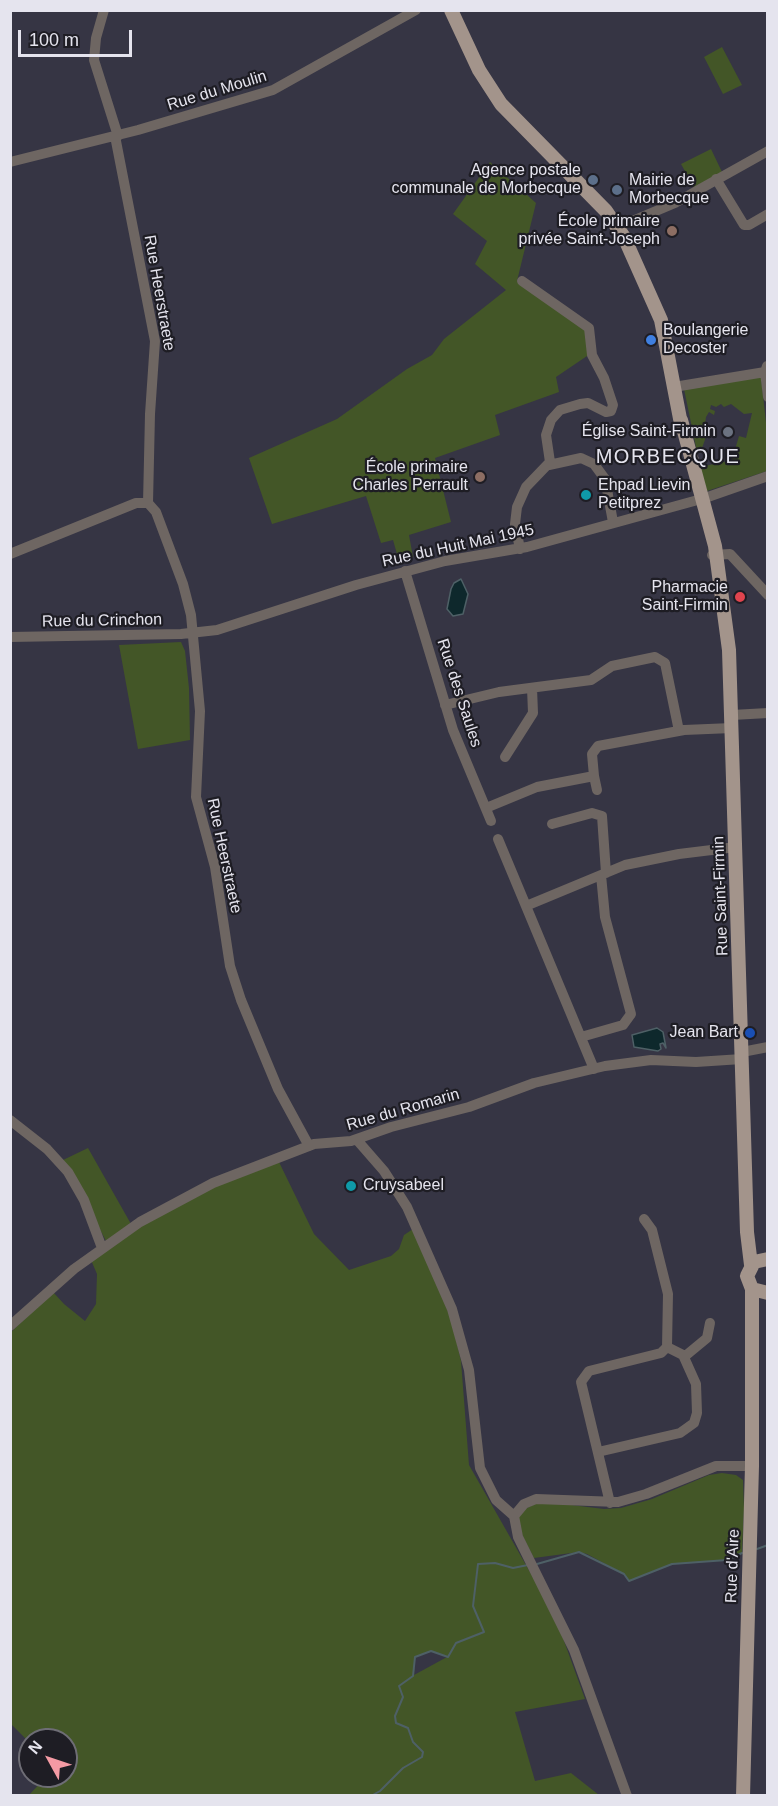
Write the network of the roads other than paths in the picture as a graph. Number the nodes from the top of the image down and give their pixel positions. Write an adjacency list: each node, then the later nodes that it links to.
1 (104, 10): 4 (street, Rue Heerstraete)
2 (416, 10): 4 (street, Rue du Moulin)
3 (451, 10): 9 (main road, Rue Saint-Firmin)
4 (116, 136): 6 (street, Rue du Moulin); 17 (street, Rue Heerstraete)
5 (768, 151): 7 (street)
6 (10, 162)
7 (716, 179): 8 (street); 9 (street)
8 (768, 214)
9 (618, 227): 12 (main road, Rue Saint-Firmin)
10 (522, 281): 14 (street)
11 (766, 369): 12 (street); 13 (street)
12 (674, 387): 16 (main road, Rue Saint-Firmin)
13 (768, 397)
14 (549, 465): 18 (street); 19 (street)
15 (768, 476): 16 (street, Rue du Huit Mai 1945)
16 (699, 500): 18 (street, Rue du Huit Mai 1945); 21 (main road, Rue Saint-Firmin)
17 (148, 503): 20 (street); 24 (street, Rue Heerstraete)
18 (613, 522): 19 (street, Rue du Huit Mai 1945)
19 (520, 549): 22 (street, Rue du Huit Mai 1945)
20 (10, 554)
21 (714, 554): 23 (street); 29 (main road, Rue Saint-Firmin)
22 (405, 571): 24 (street, Rue du Huit Mai 1945); 27 (street, Rue des Saules)
23 (768, 595)
24 (193, 633): 25 (street, Rue du Crinchon); 47 (street, Rue Heerstraete)
25 (10, 637)
26 (532, 688): 27 (street); 30 (street); 31 (street)
27 (445, 705): 34 (street, Rue des Saules)
28 (768, 713): 29 (street)
29 (732, 721): 30 (street); 38 (main road, Rue Saint-Firmin)
30 (679, 730): 32 (street)
31 (505, 757)
32 (594, 776): 33 (street); 34 (street)
33 (597, 790)
34 (486, 808): 35 (street, Rue des Saules)
35 (491, 821)
36 (552, 824): 39 (street)
37 (498, 839): 40 (street)
38 (736, 848): 39 (street); 43 (main road, Rue Saint-Firmin)
39 (604, 874): 40 (street); 41 (street)
40 (526, 906): 41 (street)
41 (581, 1037): 44 (street)
42 (768, 1047): 43 (street, Rue du Romarin)
43 (742, 1055): 44 (street, Rue du Romarin); 49 (main road, Rue Saint-Firmin)
44 (594, 1069): 46 (street, Rue du Romarin)
45 (10, 1120): 50 (street)
46 (357, 1140): 47 (street, Rue du Romarin); 63 (street)
47 (309, 1146): 50 (street, Rue du Romarin)
48 (644, 1219): 58 (street)
49 (748, 1220): 51 (main road, Rue Saint-Firmin); 52 (main road, Rue Saint-Firmin)
50 (102, 1248): 56 (street, Rue du Romarin)
51 (767, 1259): 52 (main road)
52 (751, 1265): 53 (main road, Rue Saint-Firmin)
53 (752, 1288): 54 (main road); 57 (main road, Rue d'Aire)
54 (768, 1293): 57 (main road, Rue d'Aire)
55 (710, 1323): 59 (street)
56 (10, 1326)
57 (752, 1337): 61 (main road, Rue d'Aire)
58 (667, 1347): 59 (street); 60 (street)
59 (684, 1357): 60 (street)
60 (598, 1452): 62 (street)
61 (752, 1466): 62 (street); 65 (main road, Rue d'Aire)
62 (610, 1503): 63 (street)
63 (513, 1516): 64 (street)
64 (627, 1796)
65 (742, 1796)

